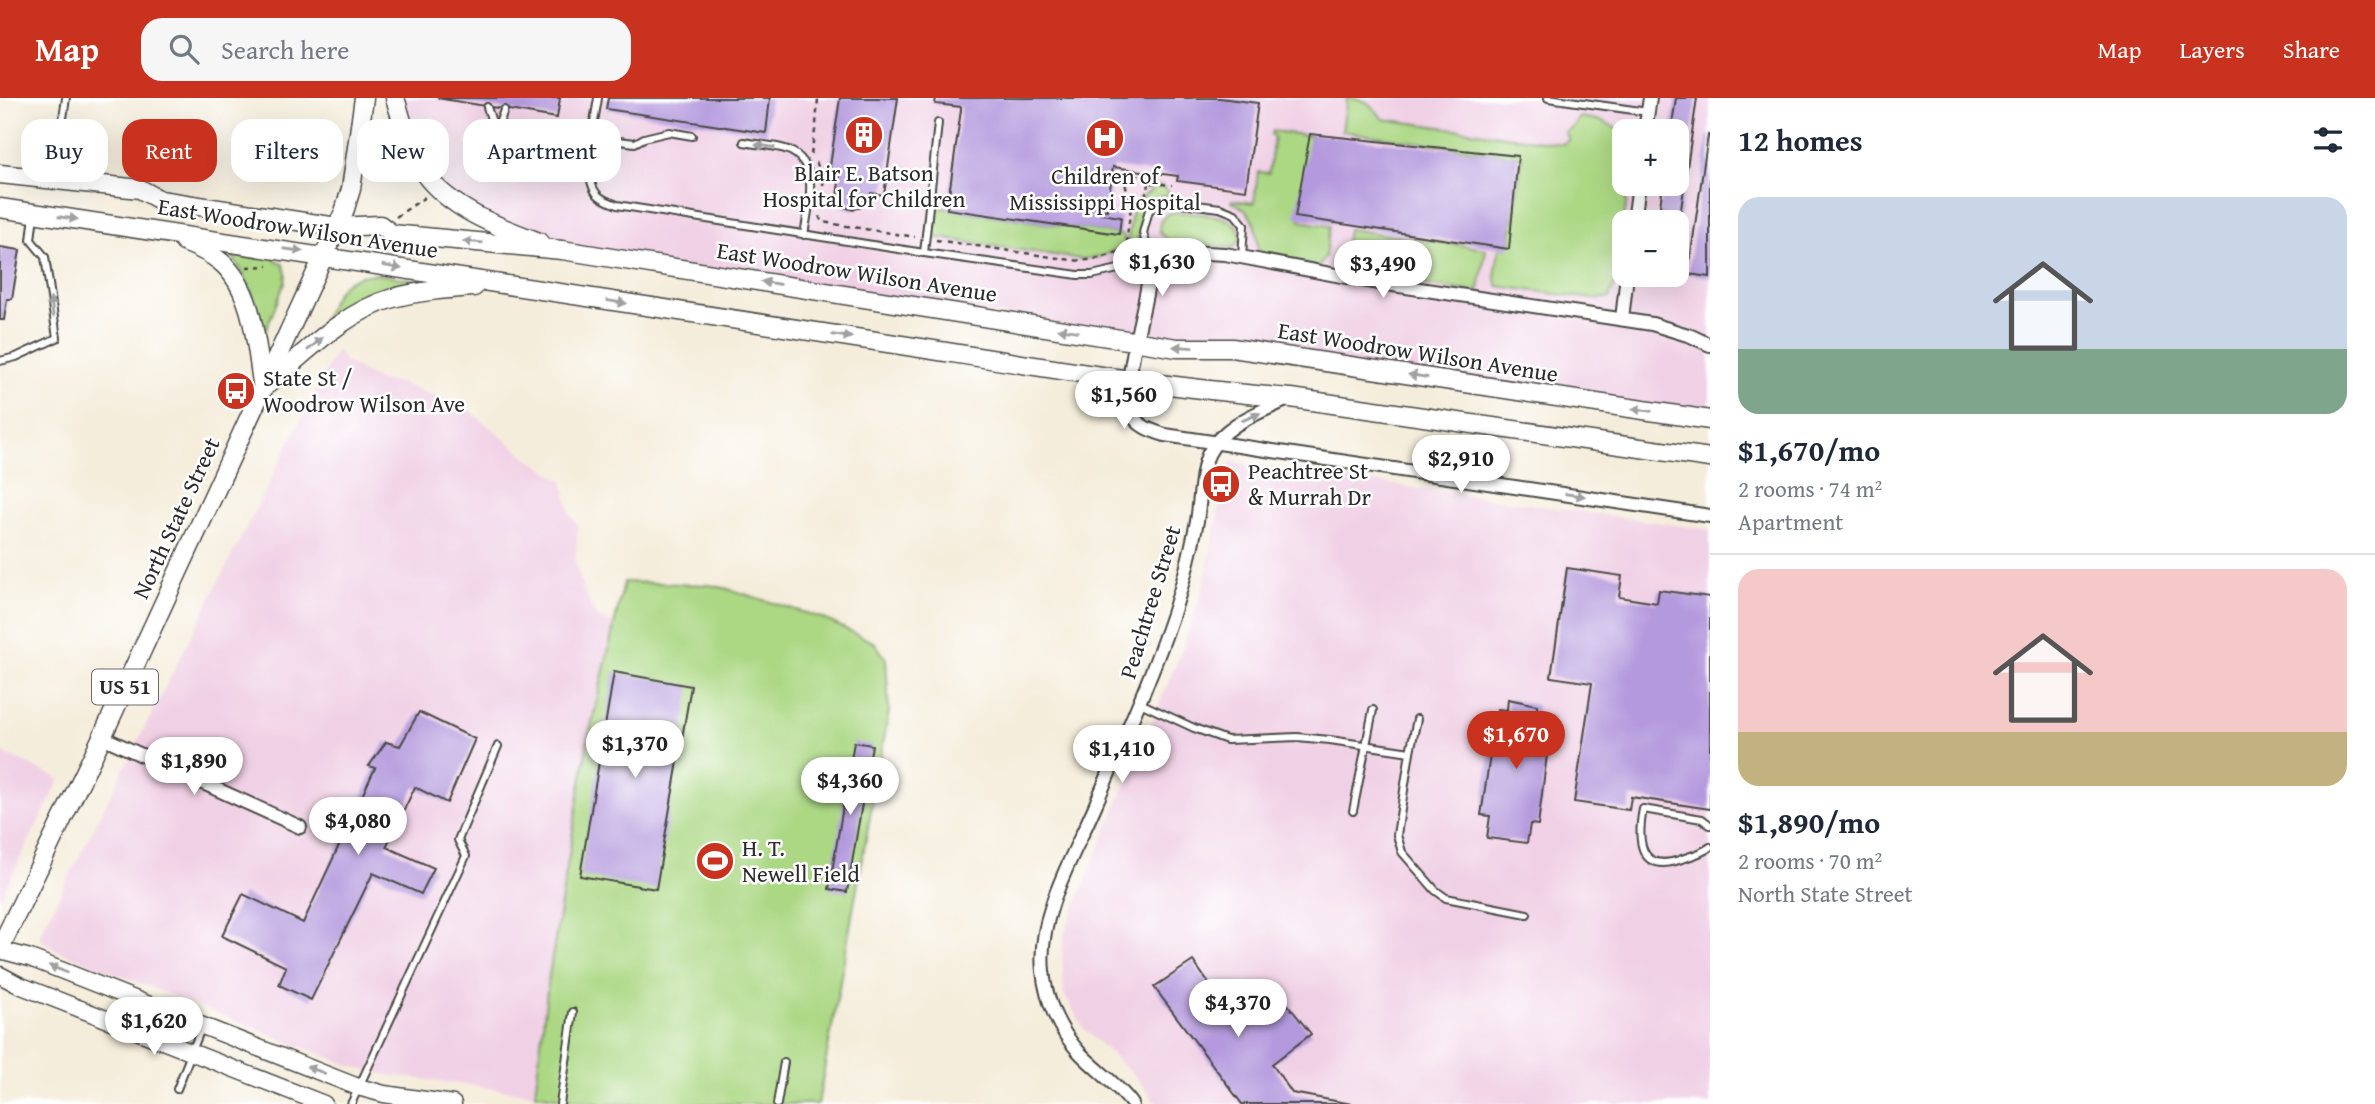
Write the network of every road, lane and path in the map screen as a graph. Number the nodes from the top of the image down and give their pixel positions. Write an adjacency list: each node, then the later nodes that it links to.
1 (66, 98): 11 (lane)
2 (364, 98): 35 (main road, North State Street / US 51)
3 (395, 98): 12 (main road)
4 (598, 98): 15 (lane)
5 (818, 98): 29 (path)
6 (1548, 98): 10 (lane)
7 (1650, 98): 10 (street)
8 (487, 107): 13 (lane)
9 (504, 110): 14 (lane)
10 (1648, 112): 16 (street)
11 (63, 119)
12 (402, 119)
13 (491, 119)
14 (501, 119)
15 (595, 119)
16 (1647, 119)
17 (938, 123): 38 (lane)
18 (692, 136): 19 (lane)
19 (621, 141)
20 (744, 142): 37 (lane, one-way to 20)
21 (0, 174): 22 (main road, East Woodrow Wilson Avenue)
22 (21, 176)
23 (70, 182): 35 (main road, East Woodrow Wilson Avenue)
24 (429, 182): 34 (path)
25 (434, 182): 39 (main road)
26 (591, 182): 37 (lane)
27 (1149, 183): 28 (path); 30 (path); 30 (path)
28 (1172, 185)
29 (821, 200)
30 (1132, 200): 38 (path)
31 (0, 208): 33 (main road, East Woodrow Wilson Avenue)
32 (819, 211): 38 (path)
33 (35, 213): 36 (main road, East Woodrow Wilson Avenue, one-way to 36); 51 (lane, one-way to 33)
34 (380, 225): 35 (main road, East Woodrow Wilson Avenue); 39 (main road, East Woodrow Wilson Avenue, one-way to 34)
35 (337, 227): 42 (main road, North State Street / US 51)
36 (150, 230): 42 (main road, East Woodrow Wilson Avenue, one-way to 42); 53 (main road)
37 (804, 235): 41 (lane)
38 (925, 238): 41 (lane)
39 (562, 250): 49 (main road, East Woodrow Wilson Avenue, one-way to 39)
40 (1148, 250): 41 (lane); 43 (street); 43 (lane); 49 (street)
41 (924, 254)
42 (325, 255): 46 (main road, East Woodrow Wilson Avenue, one-way to 46); 53 (main road, North State Street / US 51)
43 (1242, 258): 48 (street)
44 (273, 266): 45 (path)
45 (240, 267)
46 (505, 285): 52 (main road, East Woodrow Wilson Avenue, one-way to 52); 53 (main road, one-way to 46)
47 (1626, 287): 48 (street)
48 (1622, 319): 50 (street)
49 (1136, 341): 52 (street); 55 (main road, East Woodrow Wilson Avenue, one-way to 49)
50 (1710, 345)
51 (0, 361)
52 (1130, 379): 54 (main road, East Woodrow Wilson Avenue); 56 (street)
53 (263, 388): 62 (main road, North State Street / US 51)
54 (1291, 398): 56 (street, Peachtree Street, one-way to 54); 57 (main road, East Woodrow Wilson Avenue)
55 (1710, 420)
56 (1217, 442): 58 (street, one-way to 58); 59 (street, Peachtree Street)
57 (1710, 458)
58 (1710, 516)
59 (1139, 703): 63 (lane); 84 (street, Peachtree Street)
60 (1373, 710): 63 (lane)
61 (1417, 719): 65 (lane)
62 (102, 737): 68 (street); 71 (main road, North State Street / US 51)
63 (1366, 745): 65 (lane); 66 (lane)
64 (498, 746): 77 (lane)
65 (1410, 752): 70 (lane)
66 (1353, 811)
67 (1710, 825): 69 (lane)
68 (300, 827)
69 (1710, 847)
70 (1527, 914)
71 (0, 949): 74 (street, one-way to 71)
72 (0, 975): 75 (street)
73 (573, 1012): 82 (lane)
74 (202, 1026): 75 (lane); 77 (street, one-way to 74)
75 (191, 1052): 78 (lane); 79 (street)
76 (784, 1062): 83 (lane)
77 (358, 1087): 80 (lane); 81 (street)
78 (177, 1089)
79 (324, 1104)
80 (351, 1104)
81 (453, 1104)
82 (559, 1104)
83 (777, 1104)
84 (1132, 1104)

